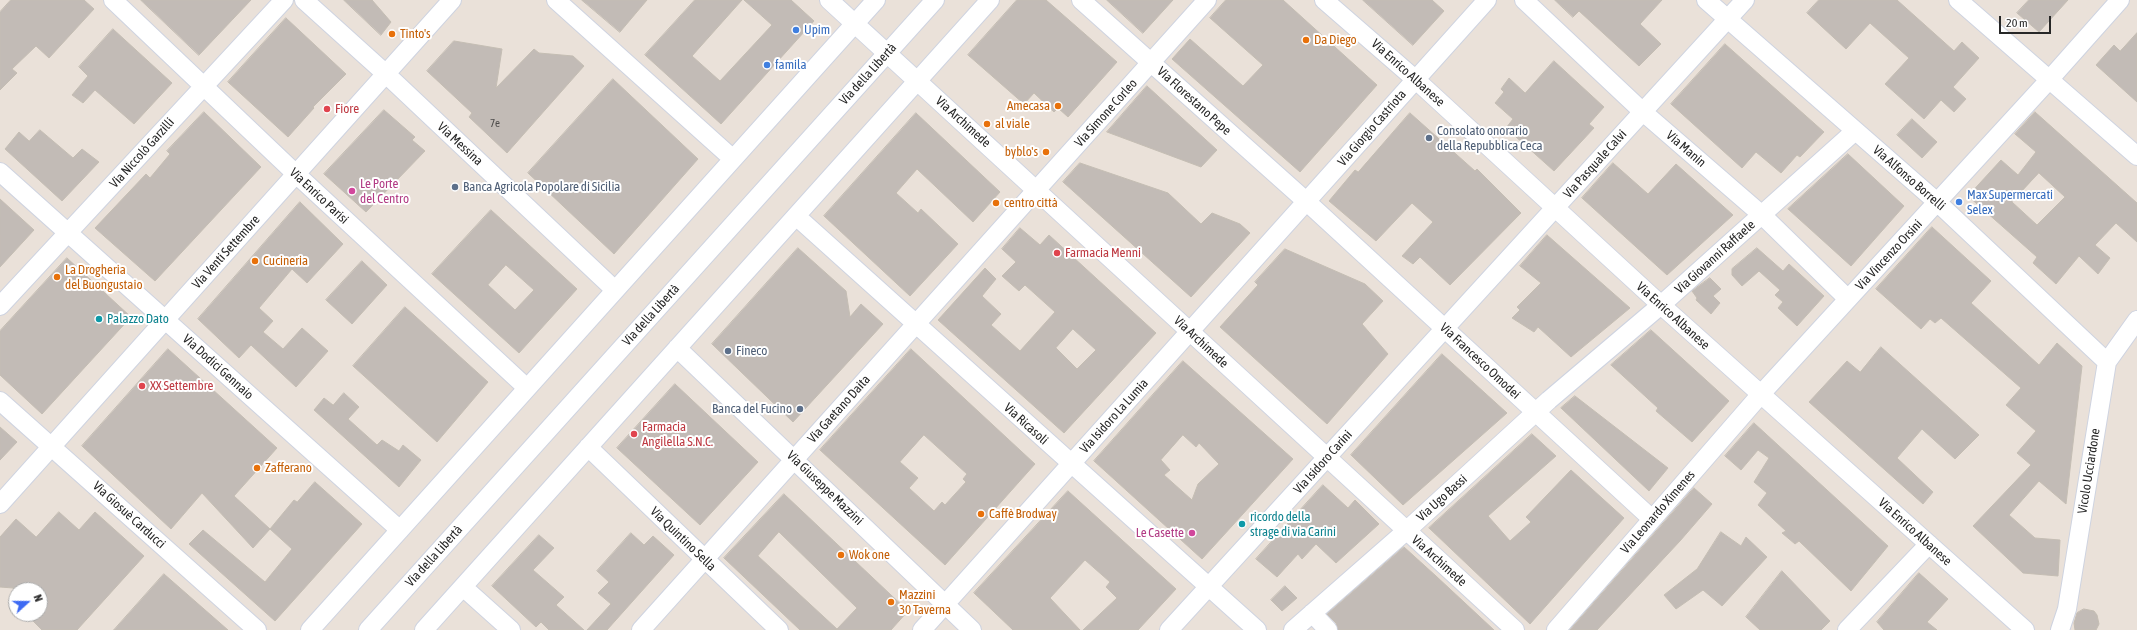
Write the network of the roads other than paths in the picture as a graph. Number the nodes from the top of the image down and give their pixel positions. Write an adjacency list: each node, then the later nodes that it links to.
1 (113, 0): 27 (street, Via Enrico Parisi)
2 (284, 0): 27 (street, Via Niccolò Garzilli)
3 (304, 0): 23 (street, Via Messina)
4 (452, 0): 23 (street, Via Venti Settembre)
5 (556, 0): 31 (street)
6 (829, 0): 20 (street, Via Archimede)
7 (876, 0): 20 (street)
8 (935, 0): 21 (street, Via della Libertà)
9 (990, 0): 25 (street)
10 (1080, 0): 22 (street, Via Florestano Pepe)
11 (1207, 0): 22 (street, Via Simone Corleo)
12 (1324, 0): 24 (street, Via Enrico Albanese)
13 (1487, 0): 24 (street, Via Giorgio Castriota)
14 (1524, 0): 28 (street, Via Manin)
15 (1706, 0): 19 (street, Via Alfonso Borrelli)
16 (1745, 0): 19 (street, Via Pasquale Calvi)
17 (1958, 0): 26 (street)
18 (2120, 0): 26 (street, Via Vincenzo Orsini)
19 (1727, 19): 28 (street, Via Pasquale Calvi); 29 (street, Via Alfonso Borrelli)
20 (855, 24): 21 (street, Via Archimede); 31 (street)
21 (887, 53): 25 (street, Via Archimede); 73 (street, Via della Libertà)
22 (1151, 63): 34 (street, Via Simone Corleo); 35 (street, Via Florestano Pepe)
23 (386, 74): 33 (street, Via Venti Settembre); 41 (street, Via Messina)
24 (1415, 79): 35 (street, Via Giorgio Castriota); 37 (street, Via Enrico Albanese)
25 (918, 80): 34 (street, Via Archimede); 39 (street)
26 (2049, 80): 30 (street); 36 (street, Via Vincenzo Orsini)
27 (203, 87): 33 (street, Via Enrico Parisi); 40 (street, Via Niccolò Garzilli)
28 (1643, 112): 37 (street, Via Pasquale Calvi); 38 (street, Via Manin)
29 (1855, 131): 36 (street, Via Alfonso Borrelli); 38 (street, Via Giovanni Raffaele)
30 (2137, 156)
31 (733, 159): 41 (street)
32 (0, 172): 40 (street, Via Dodici Gennaio)
33 (296, 174): 45 (street, Via Venti Settembre); 52 (street, Via Enrico Parisi)
34 (1038, 190): 47 (street, Via Gaetano Daita); 49 (street, Via Archimede)
35 (1307, 202): 48 (street, Via Francesco Omodei); 49 (street, Via Isidoro La Lumia)
36 (1937, 202): 42 (street, Via Vincenzo Orsini); 51 (street, Via Alfonso Borrelli)
37 (1554, 208): 43 (street, Via Enrico Albanese); 48 (street, Via Pasquale Calvi)
38 (1762, 215): 42 (street, Via Manin); 43 (street, Via Giovanni Raffaele)
39 (796, 216): 47 (street, Via Ricasoli); 50 (street)
40 (69, 234): 44 (street, Via Niccolò Garzilli); 45 (street, Via Dodici Gennaio)
41 (615, 290): 52 (street)
42 (1848, 299): 53 (street, Via Vincenzo Orsini)
43 (1661, 305): 53 (street, Via Enrico Albanese); 55 (street, Via Giovanni Raffaele)
44 (0, 306)
45 (165, 320): 56 (street, Via Venti Settembre); 63 (street, Via Dodici Gennaio)
46 (2137, 320): 51 (street, Vicolo Ucciardone)
47 (915, 324): 58 (street, Via Gaetano Daita); 60 (street, Via Ricasoli)
48 (1444, 328): 55 (street, Via Francesco Omodei); 59 (street, Via Isidoro Carini)
49 (1190, 332): 59 (street, Via Archimede); 60 (street, Via Isidoro La Lumia)
50 (677, 348): 57 (street); 58 (street, Via Giuseppe Mazzini)
51 (2107, 362): 88 (street, Vicolo Ucciardone)
52 (527, 388): 63 (street)
53 (1761, 394): 62 (street, Via Leonardo Ximenes); 65 (street, Via Enrico Albanese)
54 (0, 401): 56 (street, Via Giosuè Carducci)
55 (1536, 413): 62 (street, Via Francesco Omodei); 64 (street, Via Ugo Bassi)
56 (52, 446): 61 (street, Via Venti Settembre); 71 (street, Via Giosuè Carducci)
57 (588, 447): 66 (street, Via Quintino Sella); 67 (street)
58 (795, 458): 66 (street, Via Gaetano Daita); 69 (street, Via Giuseppe Mazzini)
59 (1326, 458): 64 (street, Via Archimede); 68 (street, Via Isidoro Carini)
60 (1071, 464): 68 (street, Via Ricasoli); 69 (street, Via Isidoro La Lumia)
61 (0, 504)
62 (1652, 519): 85 (street, Via Leonardo Ximenes)
63 (400, 530): 72 (street)
64 (1406, 531): 70 (street, Via Ugo Bassi); 84 (street, Via Archimede)
65 (1929, 544): 86 (street); 87 (street, Via Enrico Albanese)
66 (704, 559): 76 (street, Via Gaetano Daita); 77 (street, Via Quintino Sella)
67 (463, 586): 74 (street); 75 (street)
68 (1209, 586): 80 (street, Via Isidoro Carini); 81 (street, Via Ricasoli)
69 (945, 604): 78 (street, Via Isidoro La Lumia); 79 (street, Via Giuseppe Mazzini)
70 (1312, 613): 82 (street, Via Ugo Bassi); 83 (street)
71 (258, 630)
72 (310, 630)
73 (368, 630)
74 (424, 630)
75 (511, 630)
76 (641, 630)
77 (779, 630)
78 (922, 630)
79 (972, 630)
80 (1169, 630)
81 (1258, 630)
82 (1293, 630)
83 (1328, 630)
84 (1515, 630)
85 (1556, 630)
86 (1846, 630)
87 (2025, 630)
88 (2060, 630)

